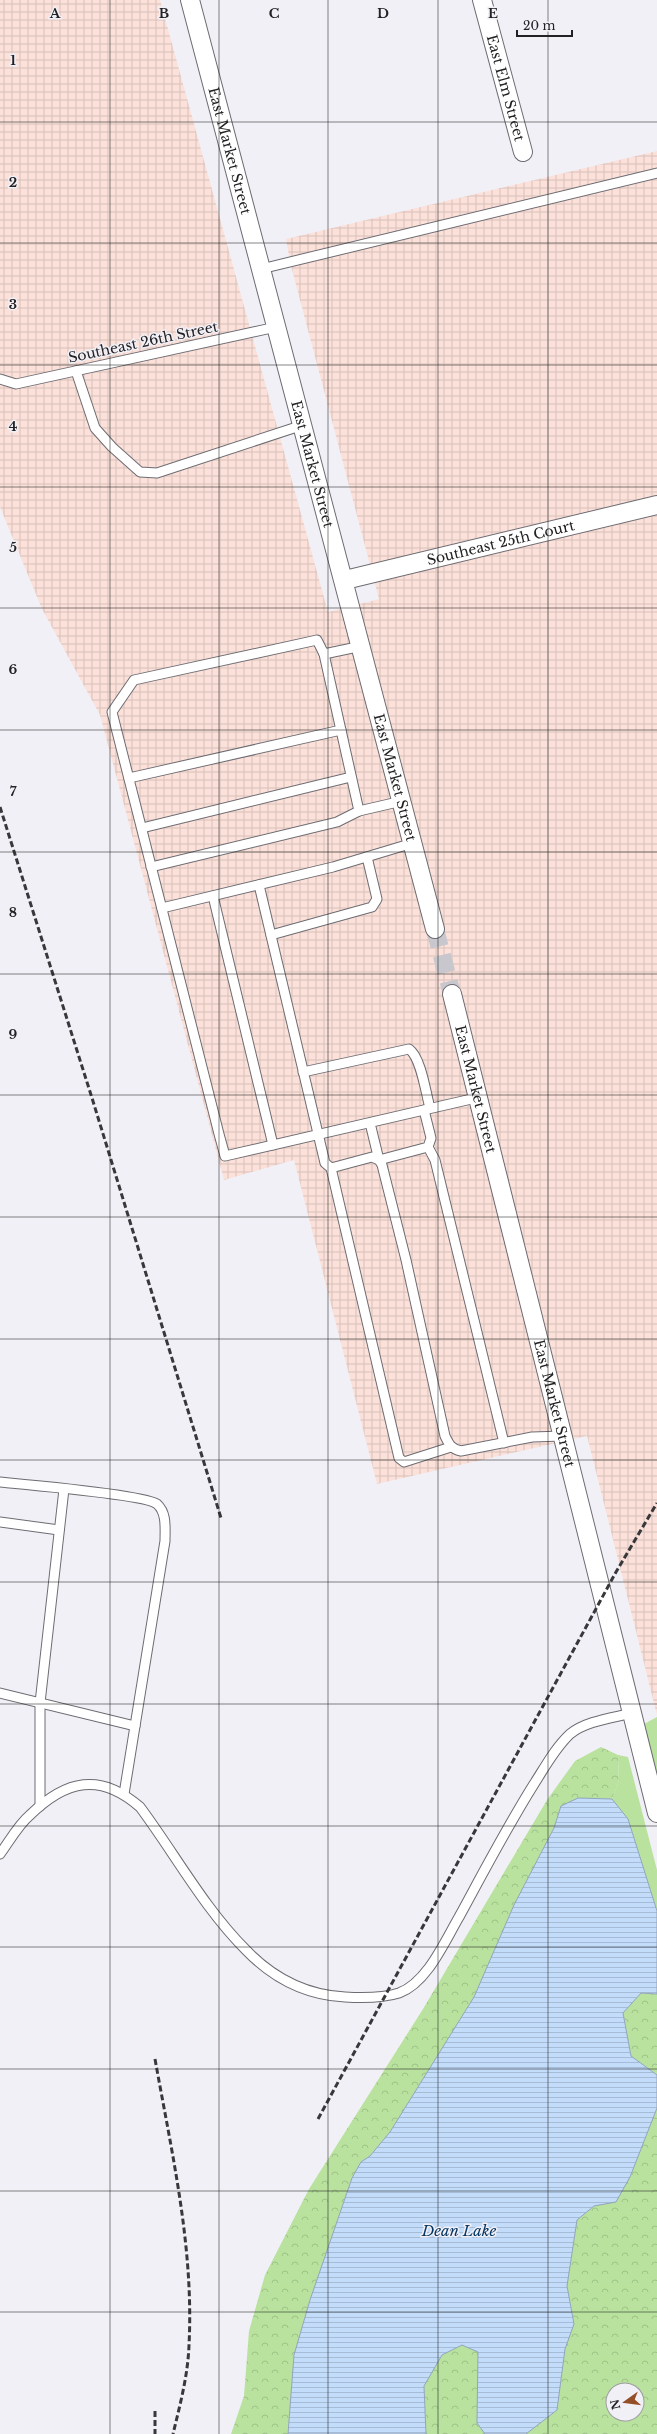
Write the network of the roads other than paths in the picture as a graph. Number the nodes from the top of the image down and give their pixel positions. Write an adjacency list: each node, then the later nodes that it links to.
1 (190, 0): 5 (street, East Market Street)
2 (482, 0): 3 (street, East Elm Street)
3 (523, 152)
4 (657, 173): 5 (lane)
5 (261, 269): 6 (street, East Market Street)
6 (276, 328): 7 (lane, Southeast 26th Street); 9 (street, East Market Street)
7 (76, 371): 8 (lane, Southeast 26th Street); 9 (lane)
8 (0, 379)
9 (303, 426): 11 (street, East Market Street)
10 (657, 505): 11 (street, Southeast 25th Court)
11 (344, 580): 12 (street, East Market Street)
12 (362, 646): 13 (lane); 17 (street, East Market Street)
13 (324, 654): 14 (lane); 16 (lane)
14 (341, 730): 15 (lane); 16 (lane)
15 (351, 777): 18 (lane); 19 (lane)
16 (129, 778): 19 (lane)
17 (402, 801): 18 (lane); 20 (street, East Market Street)
18 (359, 811): 22 (lane)
19 (142, 828): 22 (lane)
20 (413, 843): 21 (lane); 26 (street, East Market Street)
21 (367, 858): 23 (lane); 27 (lane)
22 (152, 867): 25 (lane)
23 (259, 885): 24 (lane); 27 (lane)
24 (213, 896): 25 (lane); 34 (lane)
25 (162, 908): 34 (lane)
26 (436, 929)
27 (271, 935): 29 (lane)
28 (452, 994): 30 (street, East Market Street)
29 (303, 1072): 31 (lane); 33 (lane)
30 (480, 1097): 31 (lane); 38 (street, East Market Street)
31 (427, 1109): 32 (lane); 35 (lane)
32 (370, 1123): 33 (lane); 36 (lane)
33 (317, 1135): 34 (lane); 37 (lane)
34 (273, 1145)
35 (428, 1147): 36 (lane); 39 (lane)
36 (378, 1160): 37 (lane); 40 (lane)
37 (331, 1168): 40 (lane)
38 (563, 1436): 39 (lane); 47 (street, East Market Street)
39 (504, 1443): 40 (lane)
40 (451, 1447)
41 (0, 1482): 42 (lane)
42 (64, 1489): 44 (lane); 48 (lane)
43 (0, 1522): 44 (lane)
44 (59, 1530): 46 (lane)
45 (0, 1693): 46 (lane)
46 (40, 1703): 48 (lane); 50 (lane)
47 (632, 1713): 49 (lane); 51 (street, East Market Street)
48 (135, 1726): 49 (lane)
49 (124, 1794): 50 (lane)
50 (40, 1806): 52 (lane)
51 (657, 1813)
52 (0, 1854)

